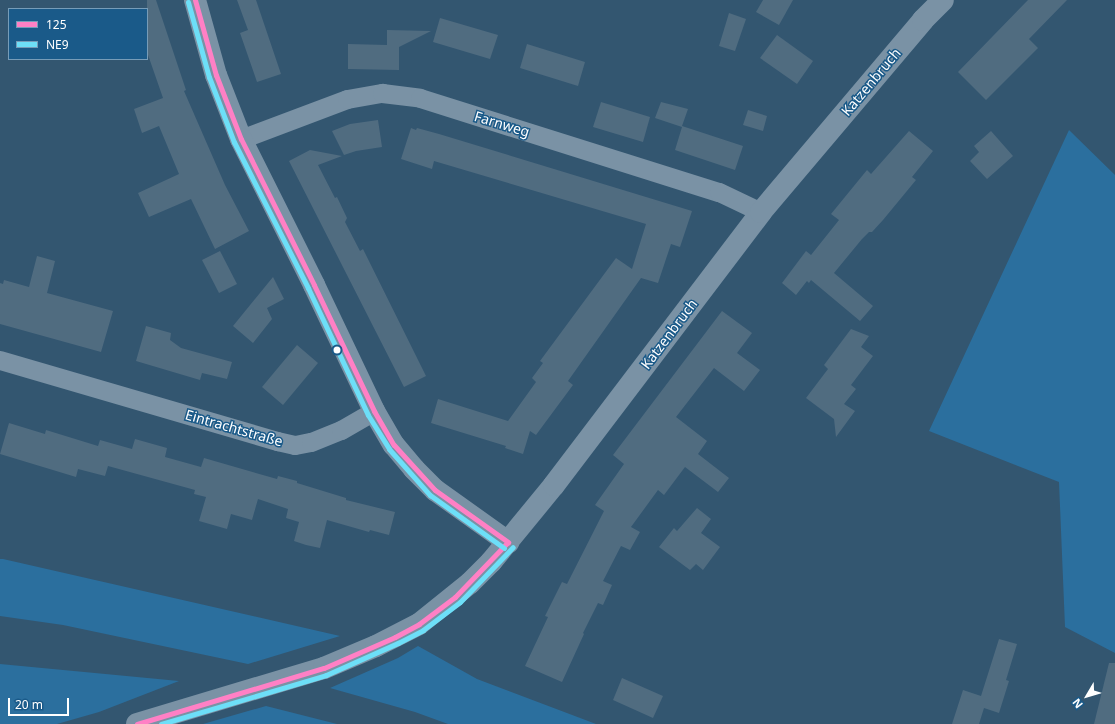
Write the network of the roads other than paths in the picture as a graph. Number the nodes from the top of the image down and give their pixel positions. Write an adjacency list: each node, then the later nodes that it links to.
1 (195, 0): 3 (street)
2 (943, 0): 4 (street, Katzenbruch)
3 (241, 139): 4 (street, Farnweg); 6 (street)
4 (761, 212): 7 (street, Katzenbruch)
5 (0, 360): 6 (street, Eintrachtstraße)
6 (374, 411): 7 (street)
7 (508, 542): 8 (street, Katzenbruch)
8 (145, 722)

